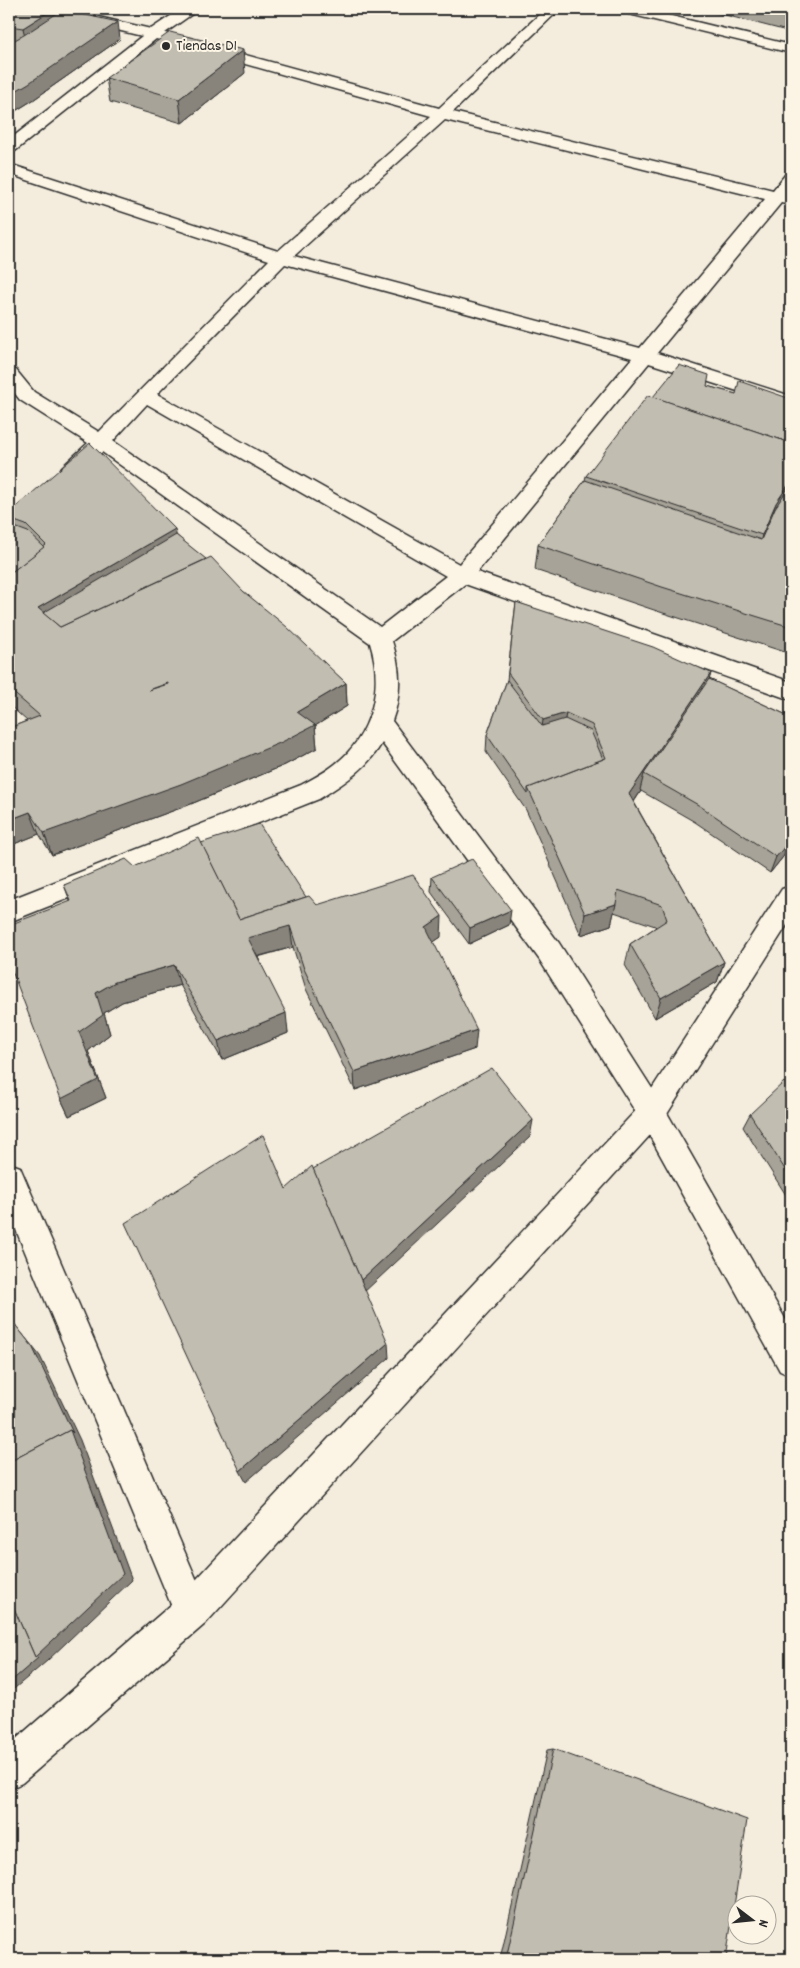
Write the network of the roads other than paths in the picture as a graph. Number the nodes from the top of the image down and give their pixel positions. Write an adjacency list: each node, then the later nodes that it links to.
1 (47, 9): 5 (street)
2 (190, 9): 5 (street)
3 (554, 9): 7 (street)
4 (626, 9): 6 (street)
5 (153, 34): 7 (street); 8 (street)
6 (791, 49)
7 (442, 114): 10 (street); 11 (street)
8 (9, 148)
9 (9, 169): 11 (street)
10 (787, 192): 12 (street)
11 (281, 258): 12 (street); 14 (street)
12 (646, 356): 16 (street); 19 (street)
13 (9, 374): 15 (street)
14 (145, 395): 17 (street); 19 (street)
15 (18, 399): 17 (street)
16 (791, 402)
17 (101, 442): 18 (street); 20 (street)
18 (58, 482)
19 (462, 575): 20 (street); 21 (street)
20 (380, 639): 22 (street)
21 (791, 691)
22 (380, 723): 24 (street); 25 (street)
23 (791, 898): 25 (street)
24 (9, 911)
25 (652, 1113): 27 (street); 28 (street)
26 (9, 1177): 28 (street)
27 (791, 1360)
28 (192, 1611): 29 (street)
29 (9, 1770)

